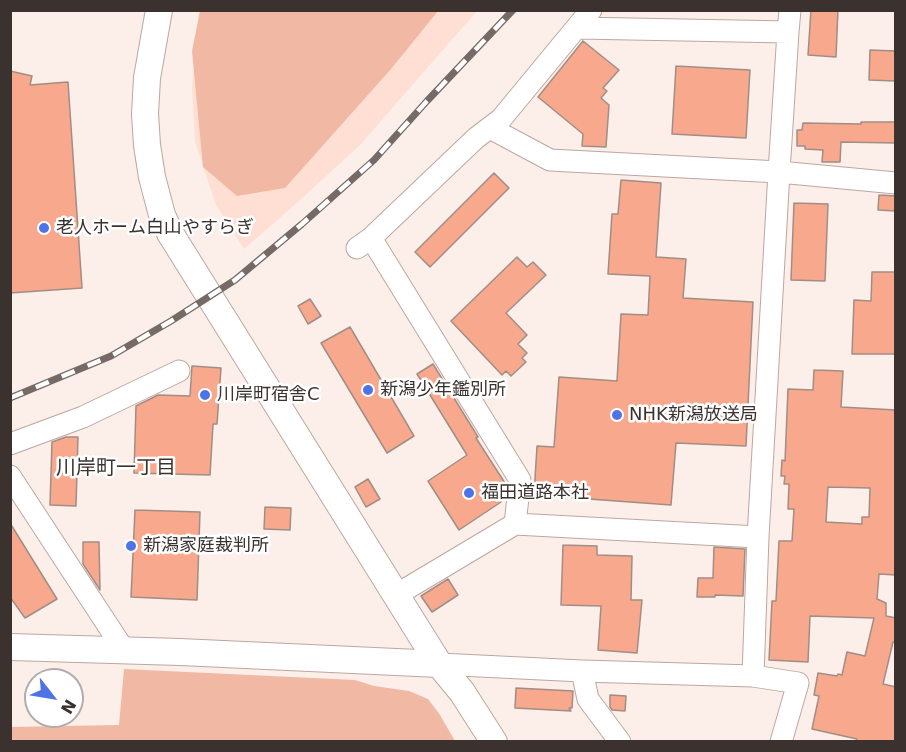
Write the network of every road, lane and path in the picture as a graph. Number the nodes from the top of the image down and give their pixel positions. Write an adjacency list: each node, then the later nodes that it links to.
1 (159, 10): 13 (street)
2 (591, 10): 4 (street)
3 (789, 21): 4 (street); 6 (street)
4 (578, 28): 5 (street)
5 (490, 128): 6 (street); 11 (street)
6 (779, 172): 7 (street); 12 (street)
7 (896, 183)
8 (179, 371): 9 (street)
9 (10, 444)
10 (10, 476): 15 (street)
11 (515, 524): 12 (street); 13 (street)
12 (758, 537): 18 (street)
13 (396, 595): 16 (street)
14 (10, 647): 15 (street)
15 (124, 650): 16 (street)
16 (439, 664): 17 (street); 19 (street)
17 (582, 671): 18 (street); 20 (street)
18 (753, 676): 21 (street)
19 (494, 741)
20 (620, 741)
21 (781, 741)

